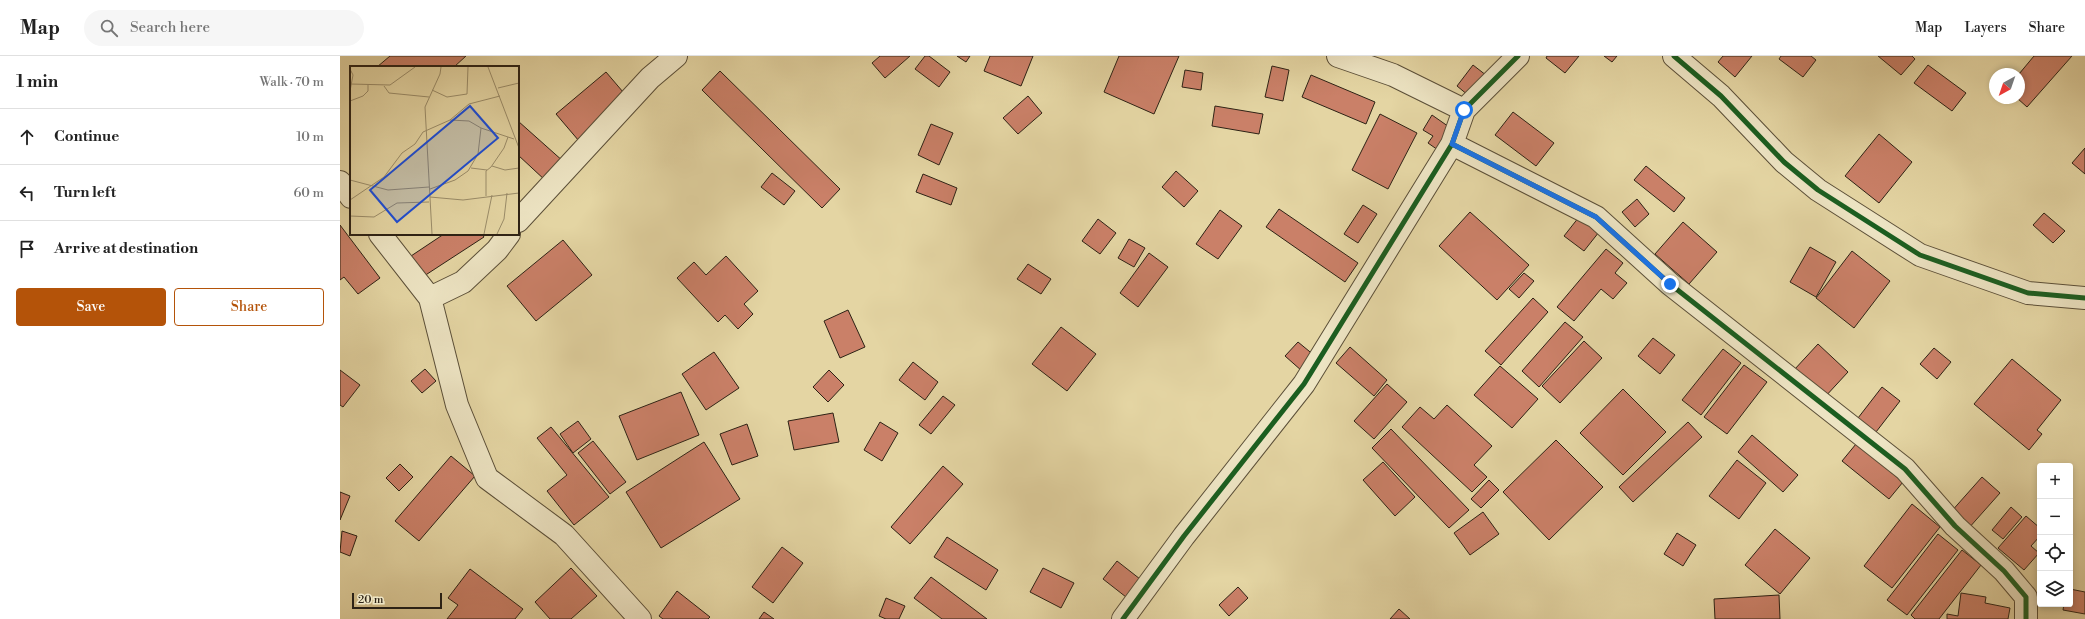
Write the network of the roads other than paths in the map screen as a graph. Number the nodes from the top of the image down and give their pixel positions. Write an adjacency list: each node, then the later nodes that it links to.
1 (676, 56): 9 (street)
2 (1338, 56): 5 (street)
3 (1518, 56): 5 (street)
4 (1674, 56): 13 (street)
5 (1464, 110): 6 (street)
6 (1452, 144): 15 (street); 16 (street)
7 (340, 182): 8 (street)
8 (350, 196)
9 (519, 220)
10 (381, 235): 12 (street)
11 (508, 235): 12 (street)
12 (430, 298): 14 (street)
13 (2085, 298)
14 (640, 619)
15 (1123, 619)
16 (2026, 619)

